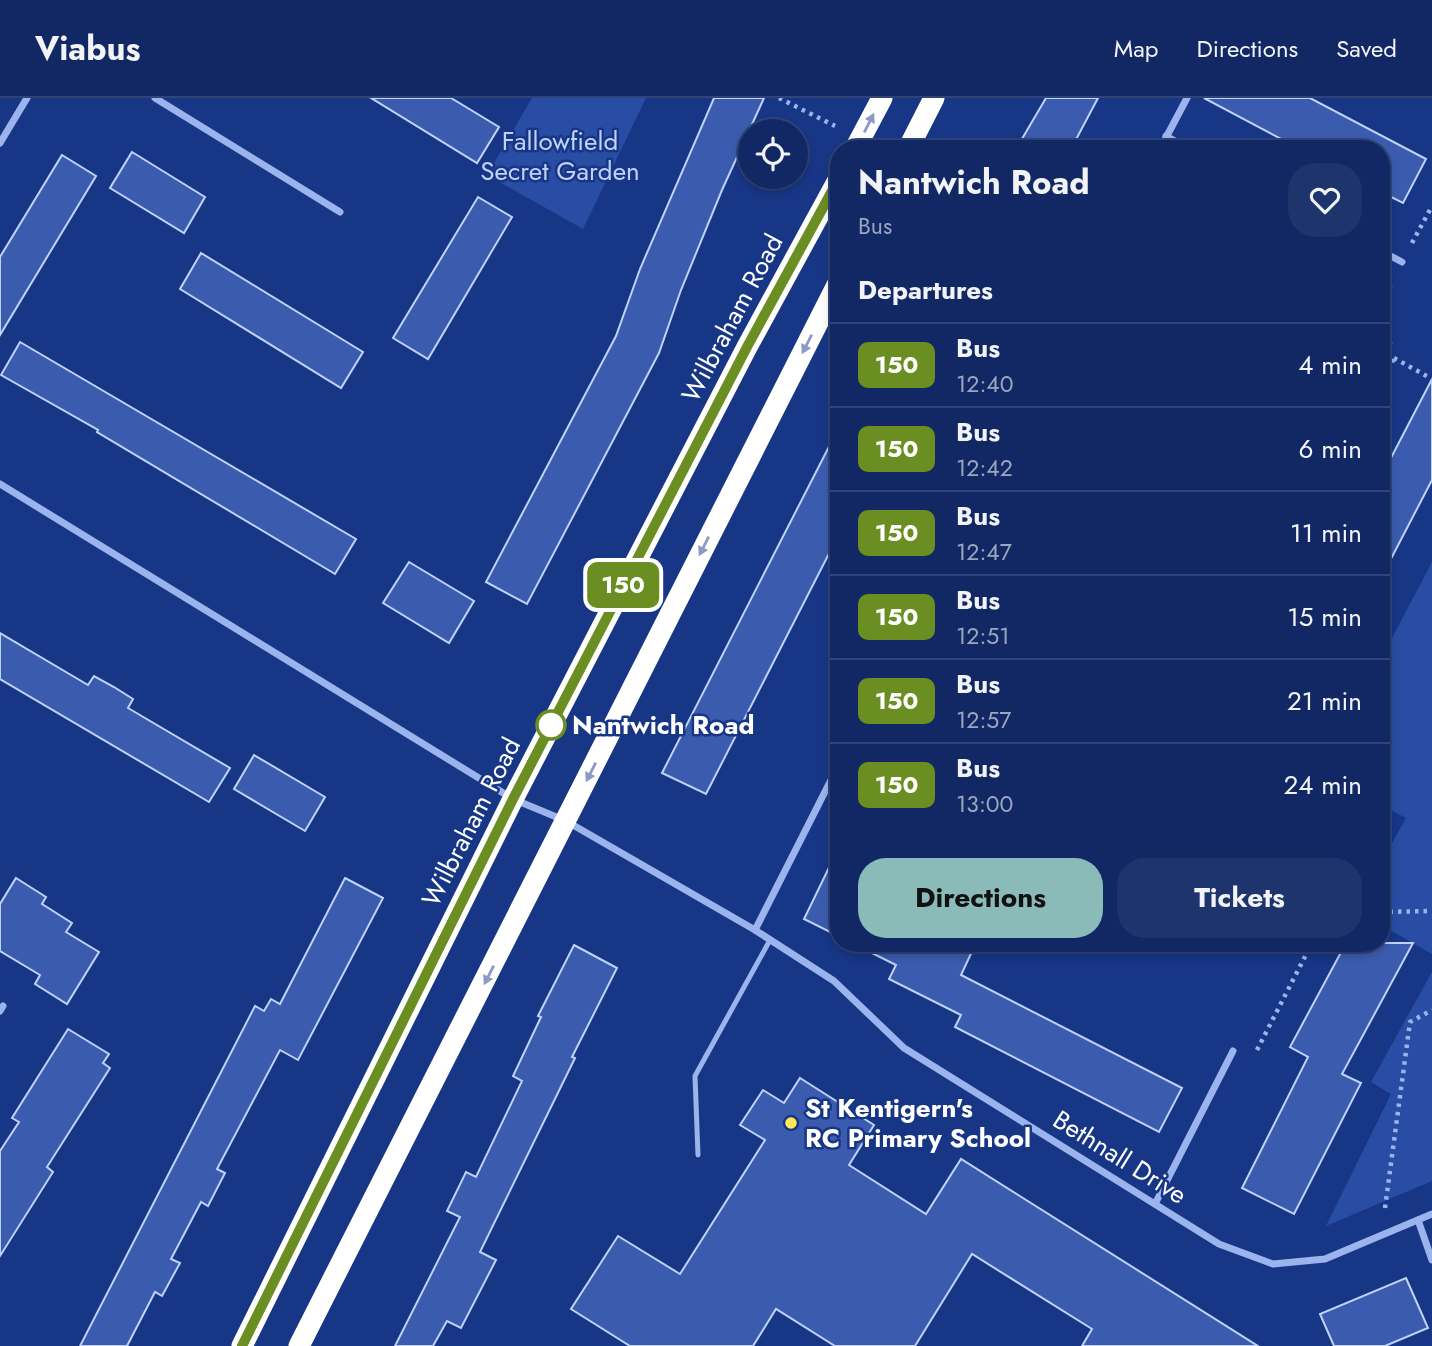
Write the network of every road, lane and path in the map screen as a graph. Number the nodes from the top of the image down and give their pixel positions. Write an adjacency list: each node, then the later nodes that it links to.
1 (27, 98): 13 (street)
2 (155, 98): 15 (street)
3 (779, 98): 8 (path)
4 (882, 98): 9 (highway, one-way to 4)
5 (934, 98): 10 (highway)
6 (1187, 98): 7 (street)
7 (1166, 136): 11 (street); 12 (street)
8 (851, 140)
9 (860, 140)
10 (913, 140)
11 (1164, 140)
12 (1173, 140)
13 (0, 143)
14 (830, 195): 25 (highway, Wilbraham Road)
15 (340, 212)
16 (1390, 256): 17 (street)
17 (1402, 262)
18 (830, 299): 26 (highway, one-way to 26)
19 (1390, 356): 20 (path)
20 (1394, 358): 21 (path); 22 (path)
21 (1390, 366)
22 (1432, 379)
23 (0, 484): 25 (street)
24 (830, 782): 29 (street)
25 (513, 799): 26 (street); 40 (highway, Wilbraham Road)
26 (566, 821): 29 (street, Bethnall Drive); 41 (highway, one-way to 41)
27 (1432, 911): 28 (path)
28 (1390, 912)
29 (755, 930): 30 (street, Bethnall Drive)
30 (770, 940): 34 (lane); 35 (street, Bethnall Drive)
31 (1307, 952): 33 (path)
32 (1432, 1010): 38 (path)
33 (1233, 1051): 35 (street)
34 (698, 1155)
35 (1155, 1204): 38 (street, Bethnall Drive)
36 (1432, 1214): 37 (street, Bethnall Drive)
37 (1418, 1220): 38 (street, Bethnall Drive); 39 (street)
38 (1381, 1235)
39 (1432, 1260)
40 (242, 1346)
41 (299, 1346)

